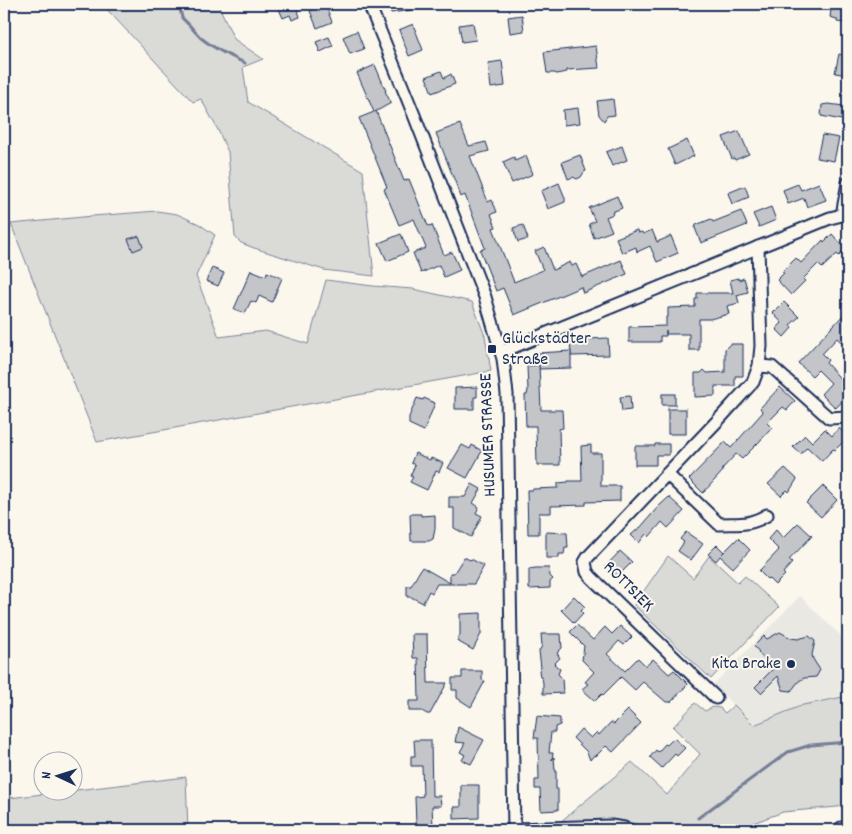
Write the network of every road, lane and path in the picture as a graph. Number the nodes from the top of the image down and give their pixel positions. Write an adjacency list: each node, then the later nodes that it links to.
1 (369, 4): 5 (street, HUSUMER STRASSE)
2 (848, 183): 3 (street)
3 (845, 216): 4 (street)
4 (758, 247): 5 (street); 6 (street, ROTTSIEK)
5 (501, 352): 11 (street, HUSUMER STRASSE)
6 (759, 366): 7 (street); 8 (street, ROTTSIEK)
7 (848, 417)
8 (667, 474): 9 (street); 10 (street, ROTTSIEK)
9 (766, 515)
10 (716, 698)
11 (514, 830): 12 (street)
12 (629, 830)

